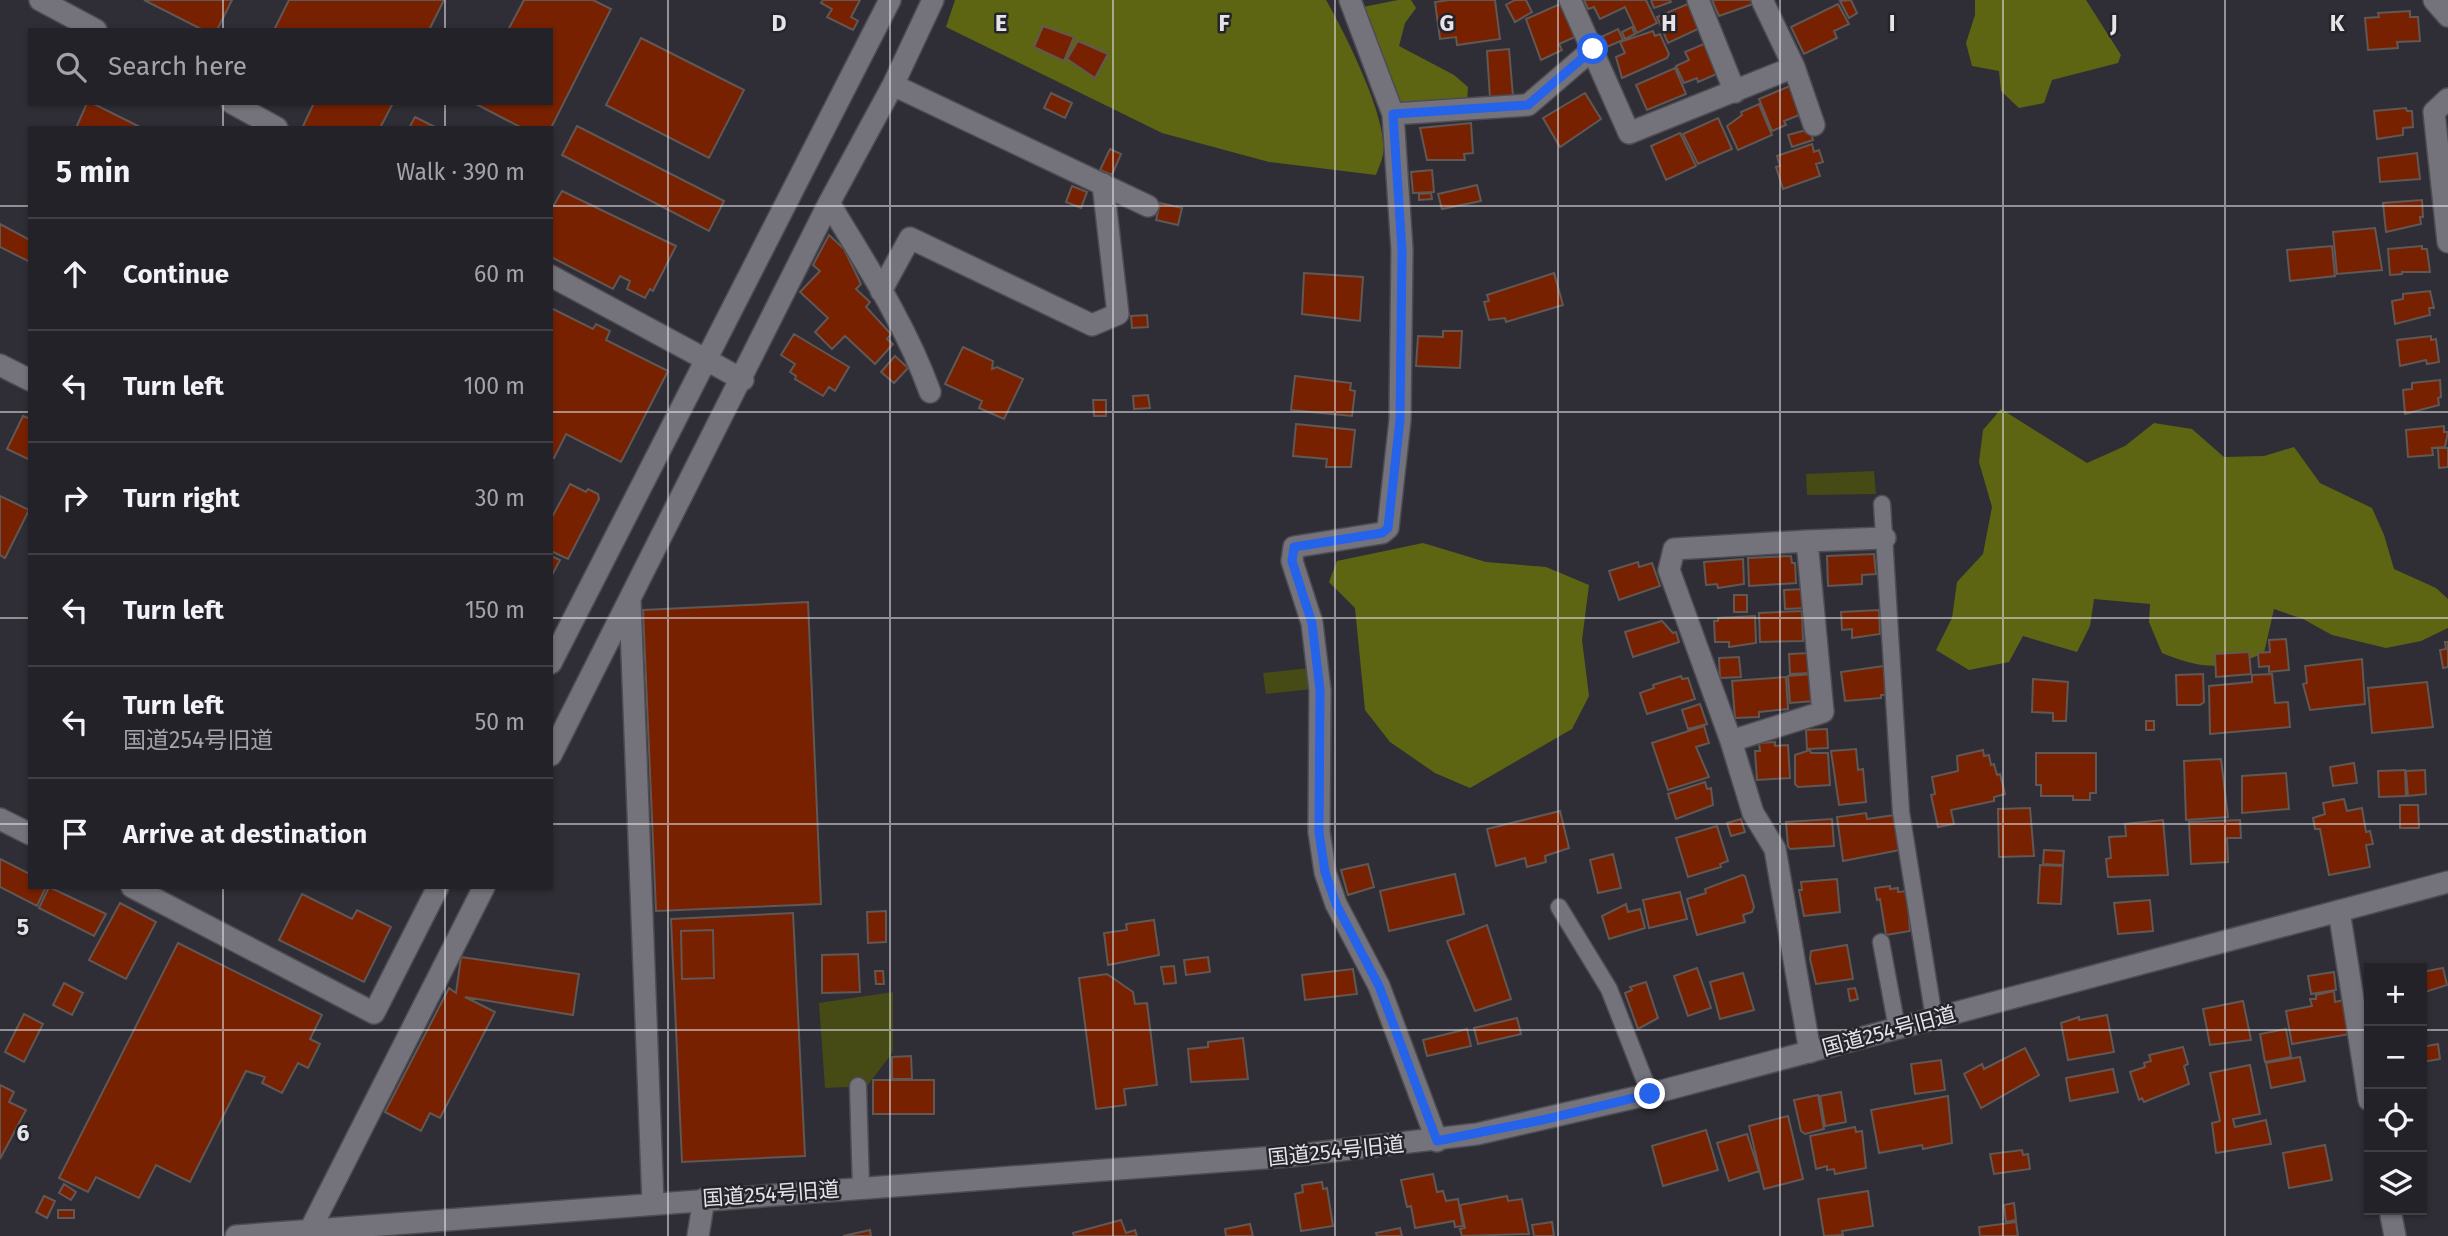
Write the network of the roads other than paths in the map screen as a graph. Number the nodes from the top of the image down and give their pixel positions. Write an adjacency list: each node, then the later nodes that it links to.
1 (40, 0): 10 (street)
2 (890, 0): 26 (street)
3 (933, 0): 13 (street)
4 (1350, 0): 17 (street)
5 (1570, 0): 11 (street)
6 (1698, 0): 14 (street)
7 (1762, 0): 12 (street)
8 (2434, 0): 9 (street)
9 (2448, 16)
10 (92, 28)
11 (1593, 49): 14 (street); 17 (street)
12 (1794, 67): 14 (street); 18 (street)
13 (893, 85): 20 (street); 21 (street)
14 (1735, 92)
15 (2448, 99): 23 (street)
16 (236, 105): 19 (street)
17 (1393, 114): 53 (street)
18 (1814, 125)
19 (273, 126)
20 (1103, 184): 22 (street); 25 (street)
21 (829, 203): 25 (street); 29 (street)
22 (1148, 206)
23 (2448, 242)
24 (553, 277): 26 (street)
25 (881, 291): 30 (street)
26 (705, 359): 29 (street); 35 (street)
27 (0, 365): 28 (street)
28 (28, 379)
29 (743, 380): 34 (street)
30 (930, 392)
31 (1882, 504): 32 (lane)
32 (1885, 538): 33 (street); 47 (lane)
33 (1807, 541): 36 (street); 36 (street)
34 (630, 599): 37 (street); 56 (street)
35 (556, 640)
36 (1731, 741): 49 (street)
37 (553, 751)
38 (0, 819): 39 (street)
39 (28, 833)
40 (2448, 882): 45 (street, 国道254号旧道)
41 (136, 889): 42 (street)
42 (437, 889)
43 (484, 889): 58 (street)
44 (1559, 907): 52 (lane)
45 (2339, 911): 47 (street, 国道254号旧道); 51 (street)
46 (1881, 942): 48 (lane)
47 (1934, 1018): 48 (street, 国道254号旧道)
48 (1897, 1028): 49 (street, 国道254号旧道)
49 (1810, 1052): 52 (street, 国道254号旧道)
50 (858, 1086): 54 (lane)
51 (2367, 1089)
52 (1650, 1094): 53 (street, 国道254号旧道)
53 (1437, 1141): 54 (street, 国道254号旧道)
54 (861, 1188): 55 (street, 国道254号旧道)
55 (704, 1199): 56 (street, 国道254号旧道); 60 (street)
56 (653, 1203): 58 (street, 国道254号旧道)
57 (2391, 1215): 61 (street)
58 (308, 1234): 59 (street, 国道254号旧道)
59 (236, 1236)
60 (698, 1236)
61 (2395, 1236)

